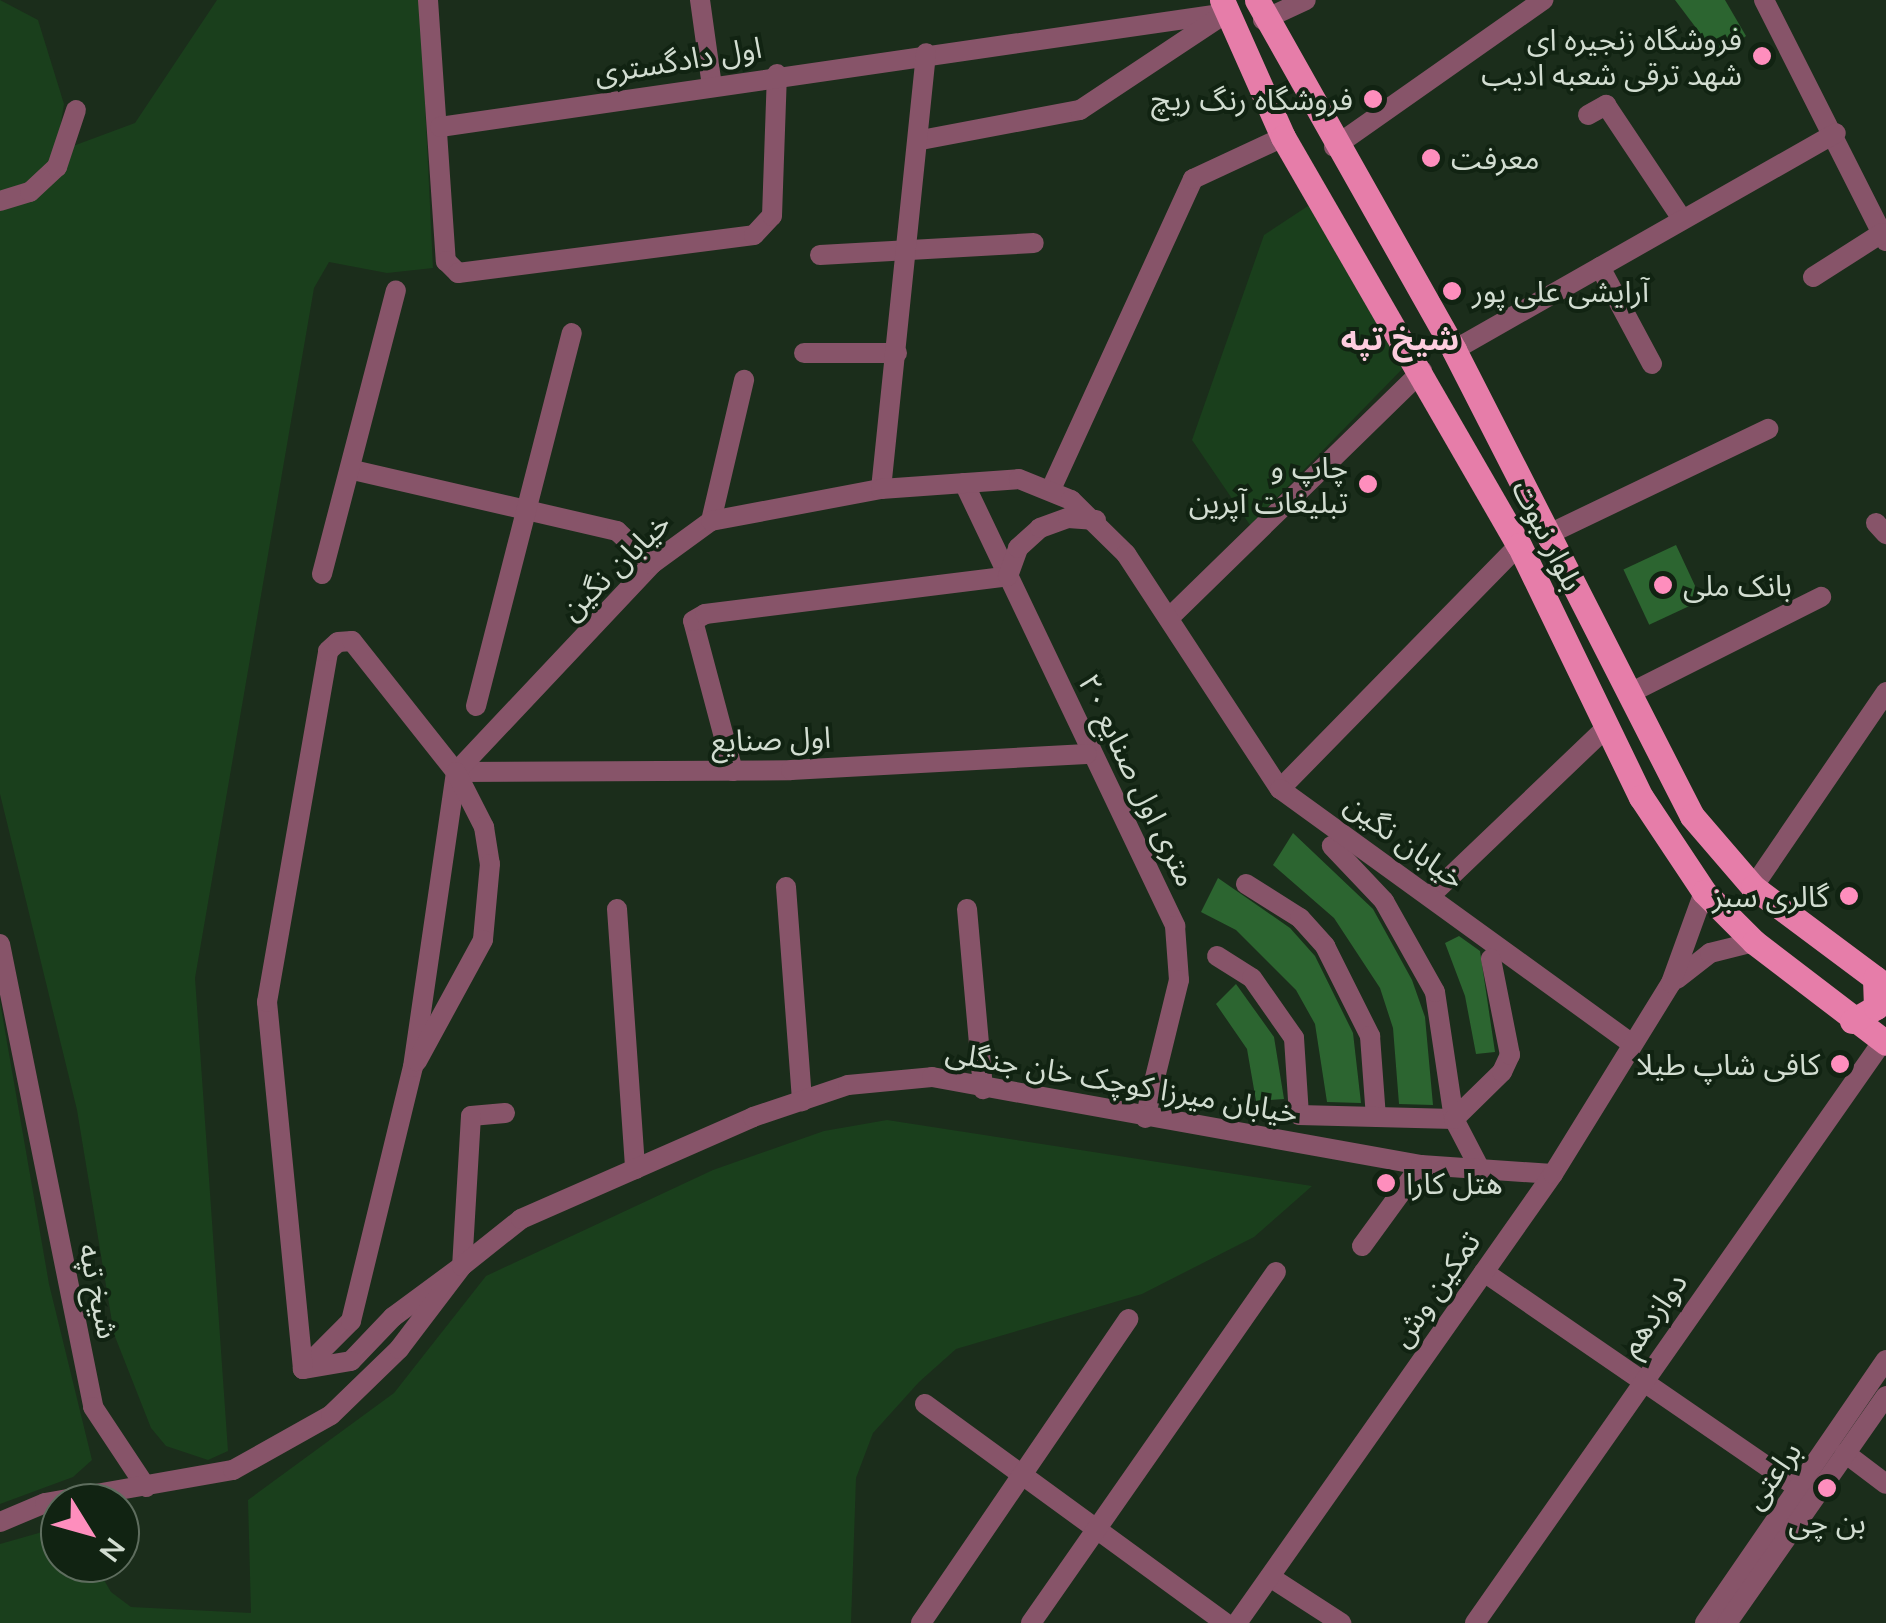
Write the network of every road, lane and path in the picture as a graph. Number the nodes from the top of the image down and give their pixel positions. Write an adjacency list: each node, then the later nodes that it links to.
1 (428, 0): 13 (street)
2 (700, 0): 10 (street)
3 (1306, 0): 7 (street)
4 (1543, 0): 17 (street)
5 (1764, 0): 14 (street)
6 (1224, 6): 8 (street, اول دادگستری); 15 (main road, بلوار نبوت); 16 (street)
7 (1262, 7): 17 (main road, بلوار نبوت)
8 (926, 53): 9 (street, اول دادگستری); 16 (street)
9 (777, 74): 10 (street, اول دادگستری); 13 (street)
10 (712, 86): 13 (street, اول دادگستری)
11 (76, 110): 18 (street)
12 (1588, 115): 19 (street)
13 (440, 127)
14 (1836, 133): 19 (street); 20 (street)
15 (1283, 137): 32 (main road, بلوار نبوت); 37 (street)
16 (922, 140): 22 (street)
17 (1334, 146): 28 (main road, بلوار نبوت)
18 (0, 202)
19 (1682, 220): 24 (street)
20 (1884, 237): 25 (street)
21 (1034, 243): 22 (street)
22 (909, 252): 23 (street); 30 (street)
23 (820, 255)
24 (1600, 266): 28 (street); 31 (street)
25 (1813, 278)
26 (396, 290): 35 (street)
27 (572, 333): 39 (street)
28 (1454, 350): 42 (main road, بلوار نبوت)
29 (804, 353): 30 (street)
30 (897, 353): 38 (street)
31 (1652, 364)
32 (1422, 371): 43 (main road, بلوار نبوت); 48 (street)
33 (744, 380): 41 (street)
34 (1768, 429): 42 (street)
35 (353, 470): 39 (street); 45 (street)
36 (964, 483): 37 (street, خیابان نگین); 38 (street, خیابان نگین); 46 (street, ۲۰ متری اول صنایع)
37 (1052, 487): 40 (street, خیابان نگین)
38 (882, 489): 41 (street, خیابان نگین)
39 (527, 510): 44 (street); 51 (street)
40 (1097, 520): 46 (street); 48 (street, خیابان نگین)
41 (711, 521): 44 (street, خیابان نگین)
42 (1551, 533): 49 (main road, بلوار نبوت)
43 (1519, 544): 52 (main road, بلوار نبوت); 56 (street)
44 (652, 564): 55 (street, خیابان نگین)
45 (322, 574)
46 (1008, 576): 53 (street, ۲۰ متری اول صنایع); 54 (street)
47 (1821, 597): 49 (street)
48 (1171, 616): 56 (street, خیابان نگین)
49 (1630, 692): 60 (main road, بلوار نبوت)
50 (1886, 692): 60 (street)
51 (476, 706)
52 (1606, 727): 61 (main road, بلوار نبوت); 62 (street)
53 (1087, 754): 54 (street, اول صنایع); 79 (street, ۲۰ متری اول صنایع)
54 (733, 771): 55 (street, اول صنایع)
55 (456, 772): 74 (street); 74 (street); 91 (street)
56 (1280, 789): 62 (street, خیابان نگین)
57 (1332, 846): 80 (street)
58 (1246, 884): 78 (street)
59 (786, 887): 76 (street)
60 (1753, 888): 69 (main road, بلوار نبوت)
61 (1704, 892): 65 (main road, بلوار نبوت); 70 (street)
62 (1430, 896): 73 (street, خیابان نگین)
63 (618, 909): 83 (street)
64 (967, 909): 75 (street)
65 (1754, 942): 70 (street); 71 (main road, بلوار نبوت)
66 (0, 944): 98 (street, شیخ تپه)
67 (1217, 956): 78 (street)
68 (1492, 960): 80 (street)
69 (1880, 982): 71 (main road)
70 (1672, 983): 73 (street, تمکین وش)
71 (1852, 1021): 72 (main road, بلوار نبوت)
72 (1884, 1042): 92 (street, دوازدهم)
73 (1632, 1044): 84 (street, تمکین وش)
74 (413, 1067): 91 (street)
75 (984, 1089): 76 (street, خیابان میرزا کوچک خان جنگلی); 79 (street, خیابان میرزا کوچک خان جنگلی)
76 (802, 1100): 83 (street, خیابان میرزا کوچک خان جنگلی)
77 (505, 1113): 86 (street)
78 (1376, 1117): 80 (street)
79 (1145, 1118): 81 (street, خیابان میرزا کوچک خان جنگلی)
80 (1454, 1119): 82 (street)
81 (1421, 1165): 82 (street, خیابان میرزا کوچک خان جنگلی); 85 (street)
82 (1480, 1168): 84 (street, خیابان میرزا کوچک خان جنگلی)
83 (636, 1169): 86 (street, خیابان میرزا کوچک خان جنگلی)
84 (1553, 1174): 88 (street, تمکین وش)
85 (1362, 1246)
86 (462, 1266): 91 (street); 98 (street, خیابان میرزا کوچک خان جنگلی)
87 (1276, 1272): 101 (street)
88 (1484, 1272): 92 (street); 102 (street, تمکین وش)
89 (1128, 1319): 96 (street)
90 (1886, 1360): 99 (street, براعتی)
91 (303, 1369)
92 (1643, 1380): 99 (street); 108 (street, دوازدهم)
93 (1886, 1396): 95 (street, براعتی)
94 (925, 1404): 96 (street)
95 (1845, 1453): 97 (street); 99 (street, براعتی)
96 (1021, 1474): 101 (street); 103 (street)
97 (1886, 1484)
98 (146, 1487): 100 (street)
99 (1806, 1492): 109 (street, براعتی); 110 (street, براعتی)
100 (0, 1522)
101 (1097, 1529): 104 (street); 105 (street)
102 (1270, 1577): 106 (street, تمکین وش); 107 (street)
103 (921, 1623)
104 (1031, 1623)
105 (1226, 1623)
106 (1237, 1623)
107 (1341, 1623)
108 (1475, 1623)
109 (1705, 1623)
110 (1727, 1623)

